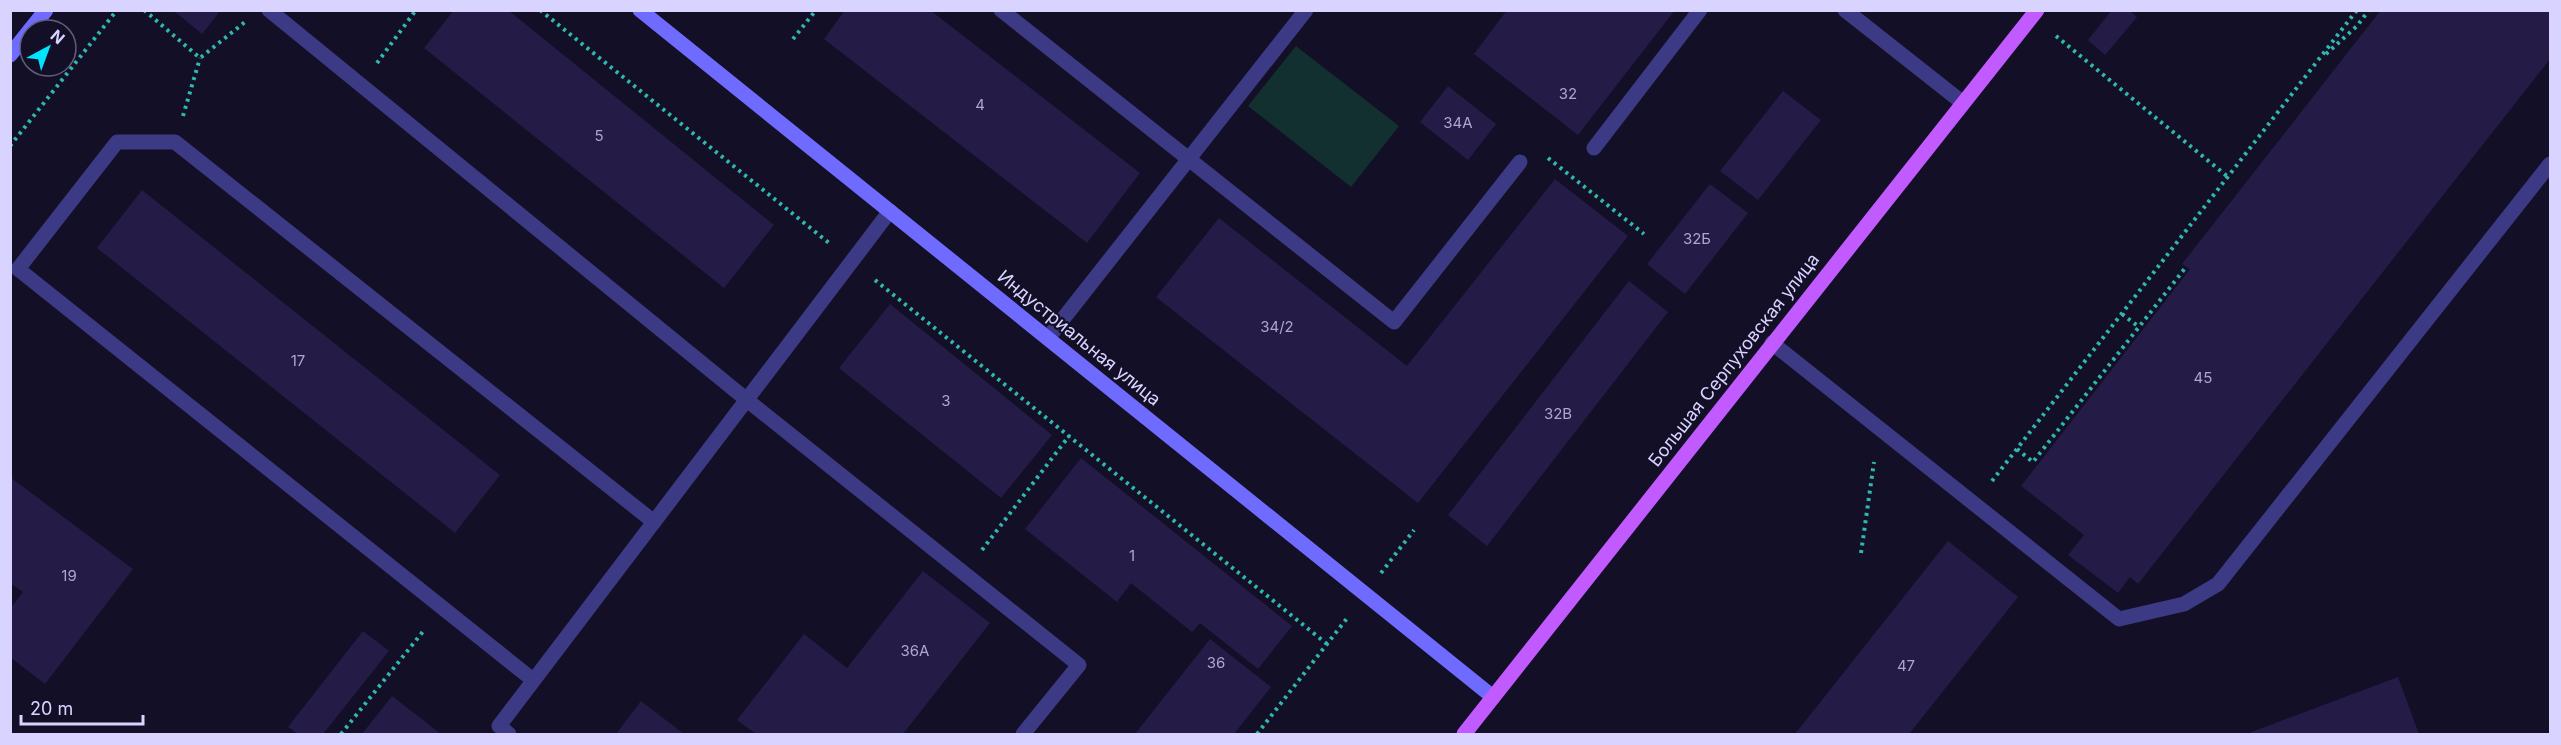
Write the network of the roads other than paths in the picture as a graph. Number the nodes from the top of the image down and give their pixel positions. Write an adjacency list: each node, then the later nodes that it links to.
1 (269, 10): 16 (lane)
2 (640, 10): 13 (street, Индустриальная улица)
3 (1002, 10): 10 (lane)
4 (1306, 10): 10 (lane)
5 (1700, 10): 9 (lane)
6 (1845, 10): 8 (lane)
7 (2037, 10): 8 (main road, Большая Серпуховская улица)
8 (1963, 104): 15 (main road, Большая Серпуховская улица)
9 (1594, 148)
10 (1189, 159): 11 (lane); 14 (lane)
11 (1520, 162)
12 (2550, 164): 15 (lane)
13 (890, 211): 14 (street, Индустриальная улица); 16 (lane)
14 (1048, 338): 19 (street, Индустриальная улица)
15 (1772, 343): 19 (main road, Большая Серпуховская улица)
16 (747, 399): 17 (lane); 21 (lane)
17 (654, 522): 18 (lane); 18 (lane)
18 (533, 680): 20 (lane)
19 (1493, 697): 22 (main road, Большая Серпуховская улица)
20 (509, 735)
21 (1023, 735)
22 (1464, 735)

